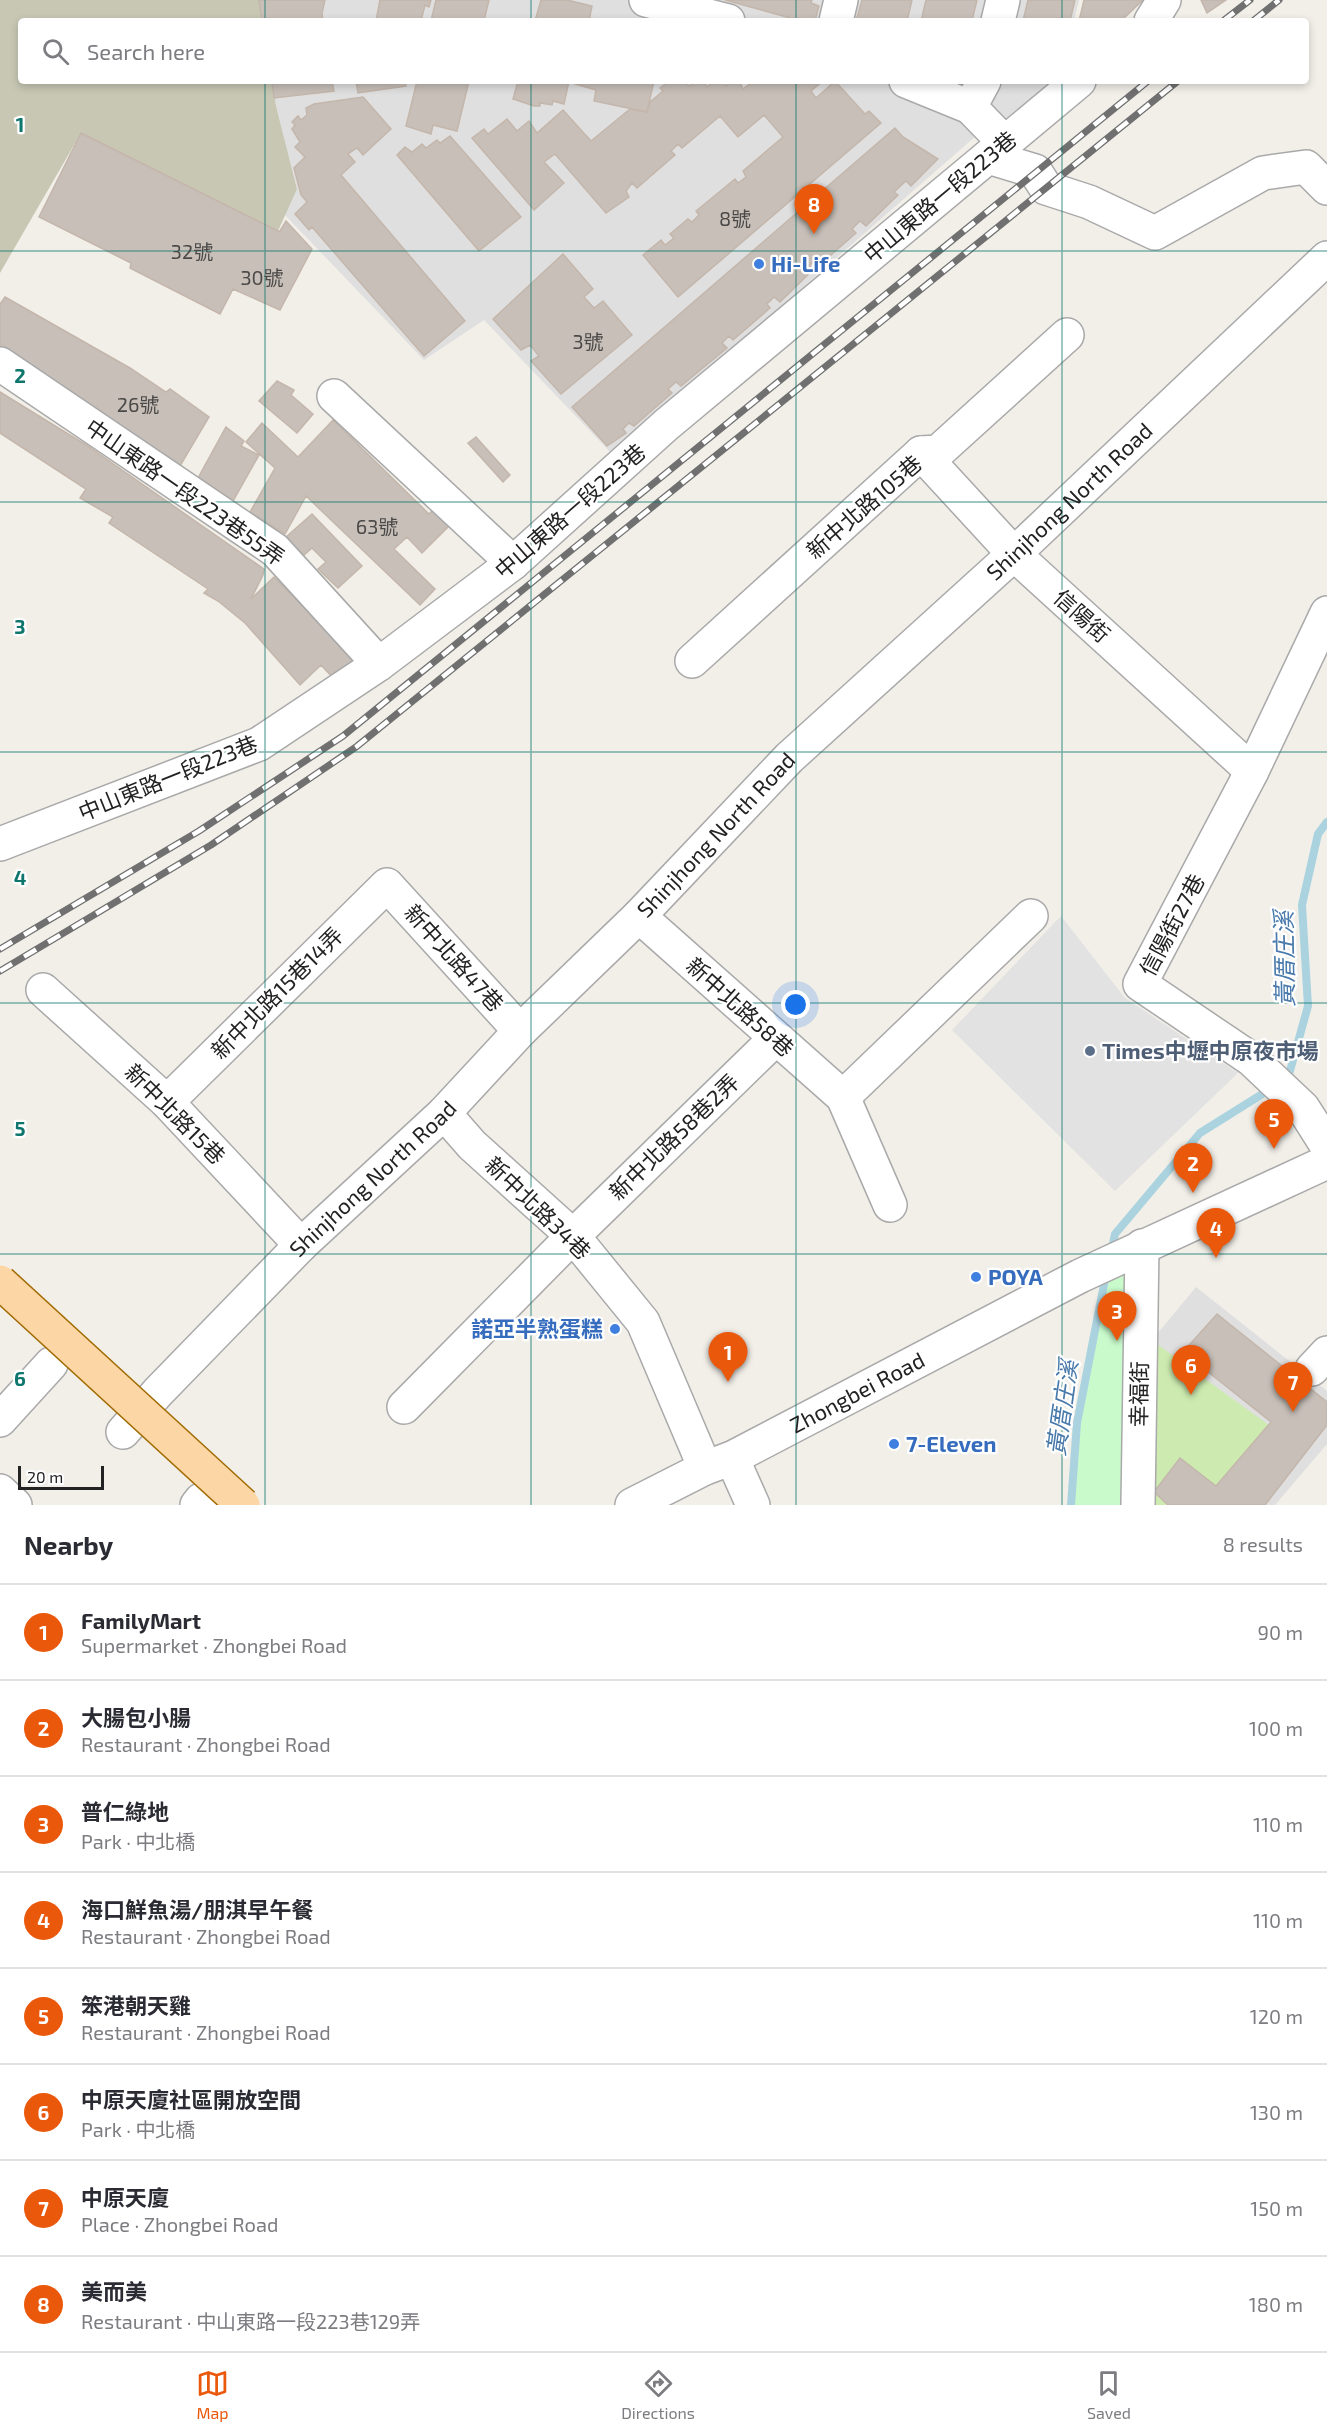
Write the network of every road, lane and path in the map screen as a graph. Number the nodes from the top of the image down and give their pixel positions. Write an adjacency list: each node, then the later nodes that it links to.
1 (646, 0): 5 (street)
2 (841, 0): 7 (street)
3 (1003, 0): 8 (street)
4 (1164, 0): 9 (street)
5 (686, 5): 6 (street)
6 (720, 18)
7 (837, 18)
8 (999, 18)
9 (1153, 18)
10 (922, 84): 12 (street)
11 (1075, 84): 13 (street, 中山東路一段223巷)
12 (977, 94): 13 (street)
13 (997, 150): 14 (street); 21 (street, 中山東路一段223巷)
14 (1327, 188)
15 (1327, 258): 20 (street, Shinjhong North Road)
16 (1067, 335): 19 (street, 新中北路105巷)
17 (0, 364): 24 (street, 中山東路一段223巷55弄)
18 (334, 396): 21 (street)
19 (921, 453): 20 (street, 信陽街); 23 (street, 新中北路105巷)
20 (1014, 554): 25 (street, 信陽街); 28 (street, Shinjhong North Road)
21 (513, 563): 24 (street, 中山東路一段223巷)
22 (1327, 613): 25 (street)
23 (692, 661)
24 (380, 664): 26 (street, 中山東路一段223巷)
25 (1252, 771): 36 (street, 信陽街27巷)
26 (0, 844)
27 (387, 885): 31 (street, 新中北路47巷); 34 (street, 新中北路15巷14弄)
28 (639, 916): 31 (street, Shinjhong North Road); 32 (street, 新中北路58巷)
29 (1031, 916): 33 (street)
30 (43, 990): 34 (street, 新中北路15巷)
31 (520, 1031): 35 (street, Shinjhong North Road)
32 (775, 1039): 33 (street, 新中北路58巷); 39 (street, 新中北路58巷2弄)
33 (843, 1097): 38 (street, 新中北路58巷)
34 (167, 1102): 40 (street, 新中北路15巷)
35 (444, 1113): 39 (street, 新中北路34巷); 40 (street, Shinjhong North Road)
36 (1327, 1146)
37 (1327, 1162): 41 (street)
38 (890, 1205)
39 (573, 1236): 44 (street, 新中北路58巷2弄); 47 (street, 新中北路34巷)
40 (301, 1245): 46 (street, Shinjhong North Road)
41 (1142, 1246): 47 (street, Zhongbei Road); 53 (street, 幸福街)
42 (0, 1282): 50 (main road, bridge)
43 (51, 1364): 45 (street)
44 (404, 1407)
45 (0, 1420)
46 (123, 1432)
47 (719, 1463): 51 (street, Zhongbei Road); 52 (street, 新中北路34巷)
48 (0, 1491): 49 (street)
49 (15, 1505)
50 (243, 1505)
51 (633, 1505)
52 (753, 1505)
53 (1138, 1505)

